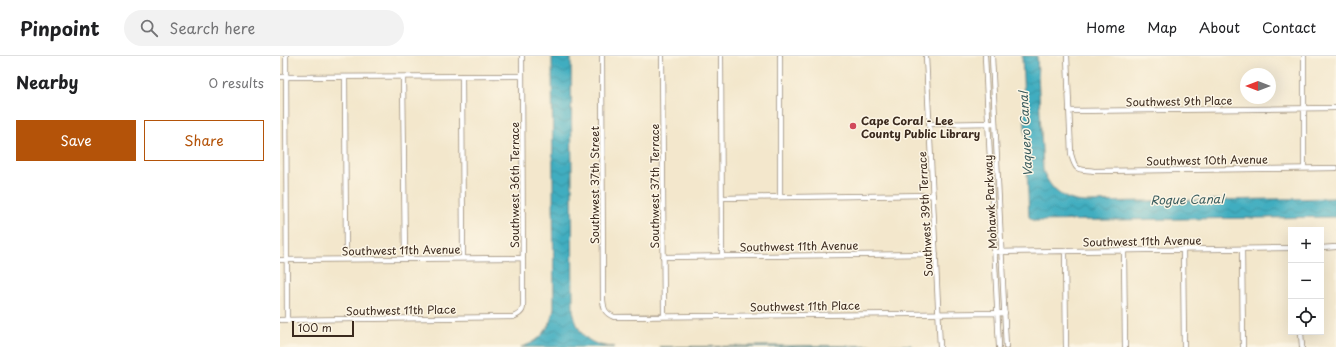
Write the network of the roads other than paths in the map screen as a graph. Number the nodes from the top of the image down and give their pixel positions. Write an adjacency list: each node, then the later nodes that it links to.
1 (286, 56): 15 (street)
2 (522, 56): 13 (street, Southwest 36th Terrace)
3 (602, 56): 50 (street, Southwest 37th Street)
4 (662, 56): 40 (street, Southwest 37th Terrace)
5 (721, 56): 28 (street)
6 (780, 56): 27 (street)
7 (926, 56): 23 (street, Southwest 39th Terrace)
8 (985, 56): 21 (street, Mohawk Parkway)
9 (992, 56): 22 (street, Mohawk Parkway)
10 (1067, 56): 20 (street)
11 (1304, 56): 18 (street)
12 (462, 76): 13 (street); 17 (street); 41 (street)
13 (522, 76): 42 (street, Southwest 36th Terrace)
14 (280, 77): 15 (street)
15 (286, 77): 16 (street); 46 (street)
16 (345, 77): 17 (street); 43 (street)
17 (403, 77): 44 (street)
18 (1304, 108): 19 (street, Southwest 9th Place); 20 (street, Southwest 9th Place); 24 (street)
19 (1336, 108)
20 (1069, 111): 24 (street, Southwest 10th Avenue)
21 (988, 123): 22 (street); 23 (street); 36 (street, Mohawk Parkway)
22 (995, 123): 37 (street, Mohawk Parkway)
23 (929, 124): 26 (street, Southwest 39th Terrace)
24 (1304, 168): 25 (street, Southwest 10th Avenue)
25 (1336, 168)
26 (933, 195): 27 (street); 38 (street, Southwest 39th Terrace)
27 (780, 197): 28 (street)
28 (722, 198): 39 (street)
29 (1336, 247): 31 (street)
30 (1288, 248): 33 (street, Southwest 11th Avenue)
31 (1324, 248)
32 (1182, 249): 33 (street, Southwest 11th Avenue); 35 (street, Southwest 11th Avenue); 61 (street)
33 (1242, 249): 62 (street)
34 (1065, 251): 35 (street, Southwest 11th Avenue); 37 (street, Southwest 11th Avenue); 59 (street)
35 (1124, 251): 60 (street)
36 (994, 252): 37 (street, Southwest 11th Avenue); 47 (street, Mohawk Parkway)
37 (1002, 252): 48 (street, Mohawk Parkway)
38 (936, 254): 39 (street, Southwest 11th Avenue); 51 (street, Southwest 39th Terrace)
39 (722, 256): 40 (street, Southwest 11th Avenue)
40 (663, 257): 52 (street, Southwest 37th Terrace)
41 (463, 258): 42 (street, Southwest 11th Avenue); 44 (street, Southwest 11th Avenue)
42 (523, 258): 49 (street, Southwest 36th Terrace)
43 (346, 259): 44 (street, Southwest 11th Avenue); 46 (street, Southwest 11th Avenue)
44 (405, 259)
45 (280, 260): 46 (street, Southwest 11th Avenue)
46 (287, 260): 54 (street)
47 (997, 313): 48 (street, Southwest 11th Place); 51 (street, Southwest 11th Place); 57 (street, Mohawk Parkway)
48 (1004, 313): 58 (street, Mohawk Parkway)
49 (521, 314): 54 (street, Southwest 11th Place)
50 (607, 314): 52 (street, Southwest 11th Place)
51 (938, 314): 52 (street, Southwest 11th Place); 56 (street, Southwest 39th Terrace)
52 (664, 316)
53 (280, 320): 54 (street, Southwest 11th Place)
54 (287, 320)
55 (1301, 335): 63 (street)
56 (940, 347)
57 (999, 347)
58 (1006, 347)
59 (1066, 347)
60 (1125, 347)
61 (1184, 347)
62 (1243, 347)
63 (1302, 347)

